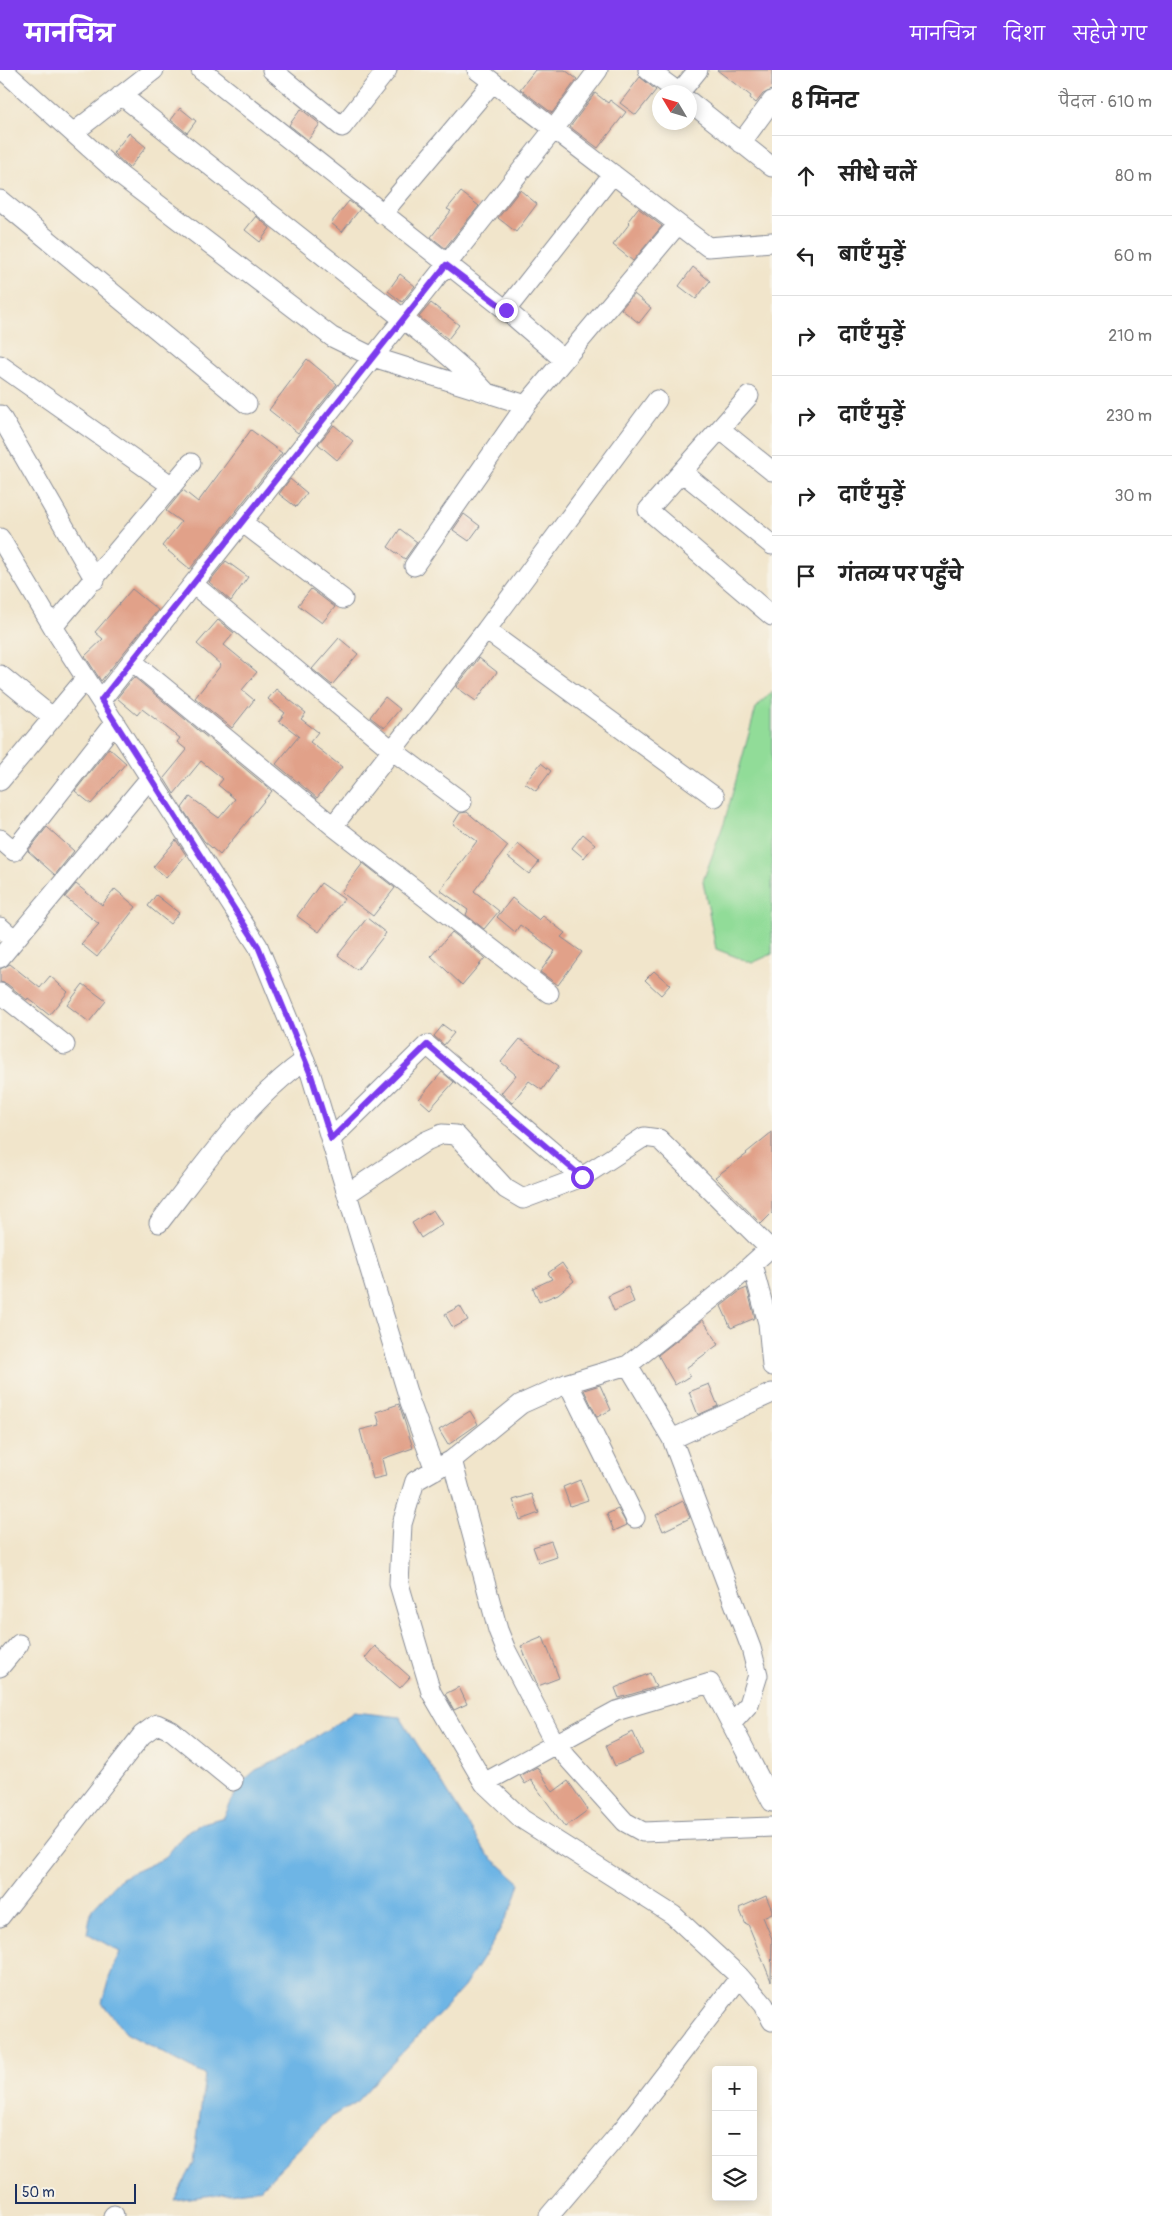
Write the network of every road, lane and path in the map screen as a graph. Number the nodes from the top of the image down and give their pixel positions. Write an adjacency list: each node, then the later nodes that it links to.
1 (3, 70): 17 (street)
2 (154, 70): 13 (street)
3 (201, 70): 22 (street)
4 (272, 70): 5 (street)
5 (387, 70)
6 (477, 70): 10 (street)
7 (598, 70): 16 (street)
8 (648, 70): 11 (street)
9 (698, 70): 12 (street)
10 (493, 82): 16 (street); 22 (street)
11 (669, 85)
12 (685, 85)
13 (121, 95): 17 (street); 27 (street)
14 (772, 101): 18 (street)
15 (697, 107): 18 (street)
16 (554, 129): 20 (street); 25 (street)
17 (73, 133): 28 (street)
18 (741, 142): 19 (street)
19 (772, 167)
20 (613, 174): 23 (street); 26 (street)
21 (0, 200): 34 (street)
22 (382, 214): 25 (street)
23 (678, 224): 24 (street); 29 (street)
24 (772, 242)
25 (446, 265): 26 (street); 27 (street)
26 (506, 310): 29 (street)
27 (403, 319): 28 (street); 31 (street)
28 (373, 357): 31 (street); 42 (street)
29 (564, 360): 35 (street)
30 (0, 365): 41 (street)
31 (487, 393): 35 (street)
32 (749, 396): 37 (street)
33 (657, 400): 51 (street)
34 (247, 404)
35 (526, 405): 45 (street)
36 (0, 415): 46 (street)
37 (720, 429): 39 (street); 40 (street)
38 (191, 463): 41 (street)
39 (772, 471)
40 (682, 472): 44 (street); 49 (street)
41 (172, 486): 46 (street)
42 (242, 522): 47 (street); 48 (street)
43 (0, 538): 50 (street)
44 (772, 545)
45 (414, 566)
46 (95, 580): 50 (street)
47 (193, 584): 52 (street); 58 (street)
48 (343, 599)
49 (772, 616)
50 (53, 627): 54 (street)
51 (486, 630): 58 (street); 62 (street)
52 (132, 661): 55 (street); 64 (street)
53 (0, 675): 56 (street)
54 (86, 678): 55 (street); 56 (street)
55 (101, 700): 57 (street)
56 (53, 718): 59 (street)
57 (114, 722): 60 (street); 65 (street)
58 (392, 750): 63 (street); 64 (street)
59 (6, 761): 61 (street)
60 (150, 778): 67 (street); 72 (street)
61 (0, 781)
62 (715, 797)
63 (462, 802)
64 (333, 826): 70 (street)
65 (0, 839)
66 (0, 927): 67 (street)
67 (15, 940): 68 (street)
68 (0, 958)
69 (0, 993): 71 (street)
70 (549, 993)
71 (65, 1045)
72 (305, 1060): 73 (street); 76 (street)
73 (331, 1139): 74 (street); 75 (street)
74 (582, 1177): 75 (street); 77 (street)
75 (347, 1194): 85 (street)
76 (159, 1223)
77 (771, 1247): 78 (street)
78 (752, 1264): 79 (street); 80 (street)
79 (628, 1365): 81 (street); 83 (street)
80 (772, 1366)
81 (568, 1383): 84 (street); 86 (street)
82 (772, 1393): 83 (street)
83 (672, 1439): 89 (street)
84 (452, 1460): 85 (street); 90 (street)
85 (435, 1470): 92 (street)
86 (635, 1518)
87 (19, 1644): 88 (street)
88 (0, 1667)
89 (731, 1724): 90 (street); 93 (street)
90 (555, 1744): 92 (street); 94 (street)
91 (233, 1781): 95 (street)
92 (484, 1783): 96 (street)
93 (772, 1802)
94 (772, 1827)
95 (0, 1917)
96 (740, 1976): 97 (street); 98 (street)
97 (769, 2008)
98 (549, 2216)

